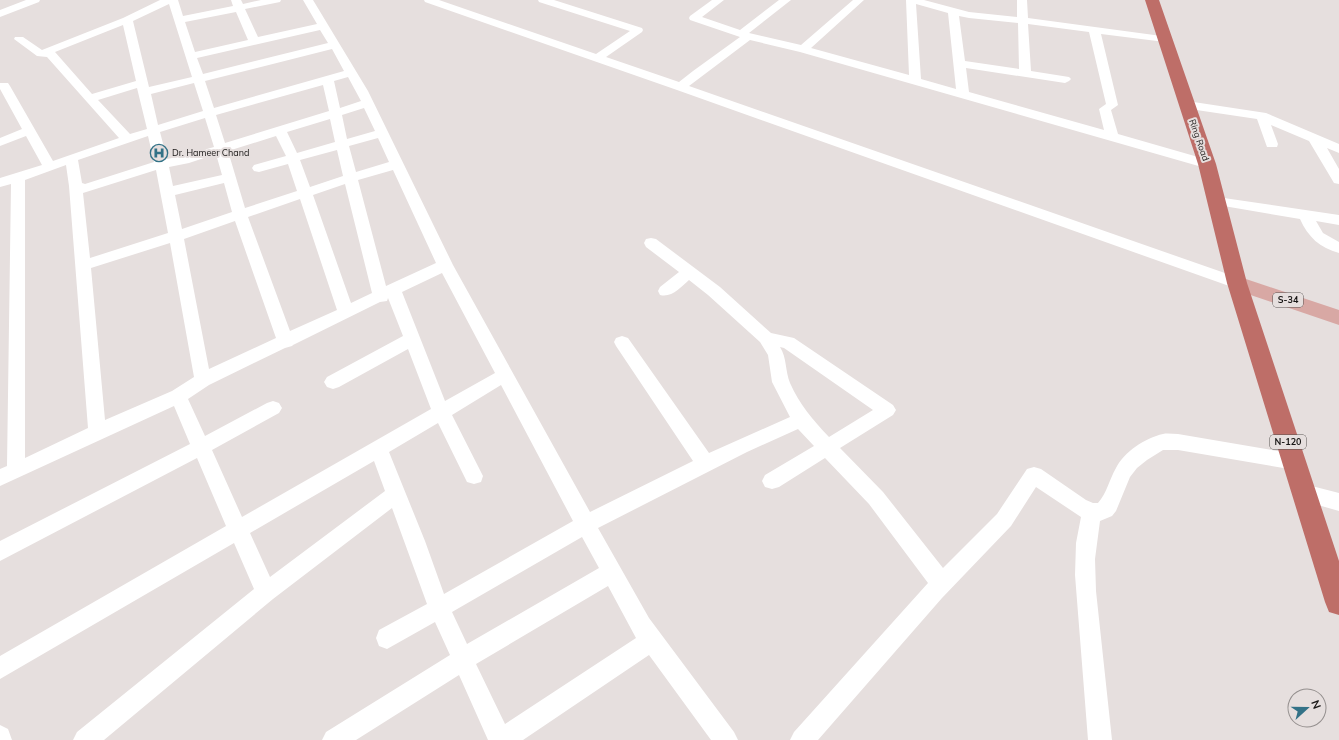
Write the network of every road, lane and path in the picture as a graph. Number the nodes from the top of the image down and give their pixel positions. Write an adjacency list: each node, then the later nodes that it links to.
1 (35, 0): 14 (street)
2 (168, 0): 18 (street)
3 (173, 0): 19 (street)
4 (276, 0): 15 (street)
5 (308, 0): 21 (street)
6 (429, 0): 31 (street)
7 (543, 0): 31 (street)
8 (719, 0): 23 (street)
9 (786, 0): 23 (street)
10 (859, 0): 28 (street)
11 (911, 0): 16 (street); 38 (street)
12 (1022, 0): 20 (street)
13 (1152, 0): 25 (highway, Ring Road / N-120)
14 (15, 4): 17 (street)
15 (238, 4): 19 (street); 26 (street)
16 (953, 11): 20 (street); 32 (street)
17 (0, 14)
18 (127, 20): 29 (street); 41 (street)
19 (180, 20): 30 (street)
20 (1023, 20): 22 (street); 34 (street)
21 (323, 26): 26 (street); 27 (street)
22 (1094, 30): 25 (street); 53 (street)
23 (744, 35): 28 (street); 40 (street)
24 (19, 39): 29 (street)
25 (1165, 39): 45 (highway, Ring Road / N-120)
26 (254, 41): 30 (street)
27 (335, 45): 33 (street); 35 (street)
28 (803, 49): 38 (street)
29 (41, 54): 43 (street)
30 (191, 56): 35 (street)
31 (598, 58): 40 (street)
32 (959, 64): 34 (street); 42 (street)
33 (351, 73): 37 (street); 44 (street)
34 (1025, 73): 36 (street)
35 (198, 79): 41 (street); 46 (street)
36 (1065, 79)
37 (328, 80): 46 (street); 47 (street)
38 (915, 81): 42 (street)
39 (4, 86): 49 (street)
40 (680, 87): 86 (street)
41 (143, 88): 43 (street); 51 (street)
42 (963, 94): 53 (street)
43 (90, 98): 55 (street)
44 (368, 103): 47 (street); 52 (street)
45 (1187, 105): 48 (street); 65 (highway, Ring Road / N-120)
46 (210, 114): 51 (street); 59 (street)
47 (335, 114): 50 (street); 57 (street)
48 (1262, 116): 54 (street); 58 (street)
49 (29, 131): 56 (street); 66 (street)
50 (280, 131): 59 (street); 62 (street)
51 (153, 132): 55 (street); 63 (street)
52 (382, 133): 57 (street); 64 (street)
53 (1112, 137): 65 (street)
54 (1314, 138): 60 (street); 71 (street)
55 (128, 140): 61 (street)
56 (0, 142)
57 (342, 144): 62 (street); 70 (street)
58 (1272, 144)
59 (221, 149): 63 (street); 69 (street)
60 (1339, 150)
61 (71, 158): 66 (street); 73 (street)
62 (293, 158): 67 (street); 75 (street)
63 (160, 164): 73 (street); 74 (street)
64 (397, 164): 70 (street); 84 (street)
65 (1207, 164): 76 (highway, Ring Road / N-120)
66 (50, 167): 68 (street)
67 (259, 168)
68 (18, 176): 72 (street); 108 (street)
69 (229, 178): 74 (street); 77 (street)
70 (350, 178): 75 (street); 88 (street)
71 (1339, 180)
72 (0, 183)
73 (76, 186): 83 (street)
74 (168, 192): 80 (street)
75 (305, 194): 77 (street); 89 (street)
76 (1217, 201): 78 (street); 86 (highway, Ring Road / N-120)
77 (240, 215): 80 (street); 93 (street)
78 (1306, 215): 79 (street); 82 (street)
79 (1339, 220)
80 (176, 236): 83 (street); 96 (street)
81 (651, 243): 85 (street)
82 (1339, 248)
83 (83, 265): 102 (street)
84 (445, 265): 88 (street); 95 (street)
85 (689, 272): 87 (street); 92 (street)
86 (1237, 282): 90 (main road, S-34); 106 (highway, N-120)
87 (666, 291)
88 (387, 293): 89 (street); 91 (street)
89 (346, 313): 93 (street)
90 (1339, 318)
91 (412, 338): 97 (street); 100 (street)
92 (766, 338): 101 (street); 104 (street)
93 (286, 342): 96 (street)
94 (622, 342): 107 (street)
95 (505, 375): 100 (street); 116 (street)
96 (203, 380): 98 (street)
97 (333, 382)
98 (178, 396): 102 (street); 103 (street)
99 (273, 408): 103 (street)
100 (441, 412): 105 (street); 109 (street)
101 (801, 420): 104 (street); 107 (street)
102 (97, 432): 108 (street)
103 (202, 447): 117 (street); 118 (street)
104 (828, 447): 111 (street); 120 (street)
105 (378, 448): 113 (street); 117 (street)
106 (1295, 462): 112 (highway, N-120); 115 (street)
107 (706, 464): 116 (street)
108 (16, 472): 110 (street)
109 (474, 476)
110 (0, 478)
111 (772, 481)
112 (1304, 493): 114 (street); 122 (highway, N-120)
113 (396, 494): 121 (street); 123 (street)
114 (1339, 502)
115 (1092, 512): 120 (street); 133 (street)
116 (586, 524): 119 (street); 123 (street)
117 (239, 529): 121 (street); 127 (street)
118 (0, 551)
119 (612, 572): 125 (street); 126 (street)
120 (942, 584): 132 (street)
121 (266, 592): 128 (street)
122 (1339, 602)
123 (439, 607): 124 (street); 126 (street)
124 (387, 638)
125 (652, 640): 130 (street); 131 (street)
126 (462, 659): 129 (street); 130 (street)
127 (0, 668)
128 (85, 740)
129 (334, 740)
130 (501, 740)
131 (726, 740)
132 (802, 740)
133 (1100, 740)

